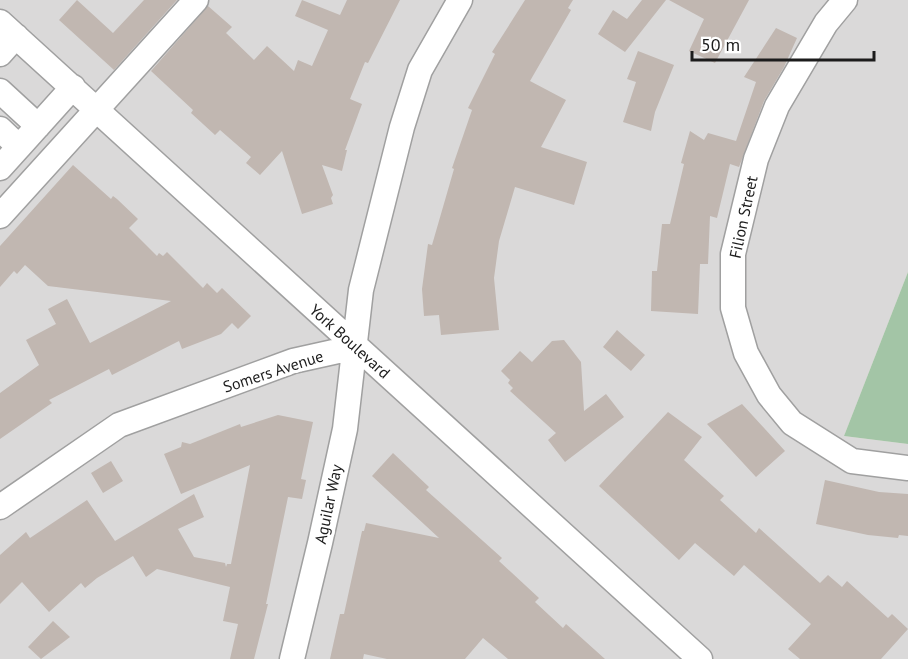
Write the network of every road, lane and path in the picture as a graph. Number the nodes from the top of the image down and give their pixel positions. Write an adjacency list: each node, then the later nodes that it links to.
1 (196, 0): 8 (street)
2 (460, 0): 14 (street)
3 (845, 0): 15 (street, Filion Street)
4 (8, 29): 5 (street); 6 (street, York Boulevard)
5 (0, 54)
6 (73, 87): 8 (street, York Boulevard); 11 (street)
7 (0, 91): 11 (street)
8 (97, 109): 13 (street); 14 (street, York Boulevard)
9 (0, 111): 11 (street)
10 (0, 129): 11 (street)
11 (29, 136): 12 (street)
12 (0, 168)
13 (0, 216)
14 (356, 347): 16 (street, Somers Avenue); 17 (street, Aguilar Way); 18 (street, York Boulevard)
15 (908, 468)
16 (0, 507)
17 (292, 659)
18 (700, 659)

